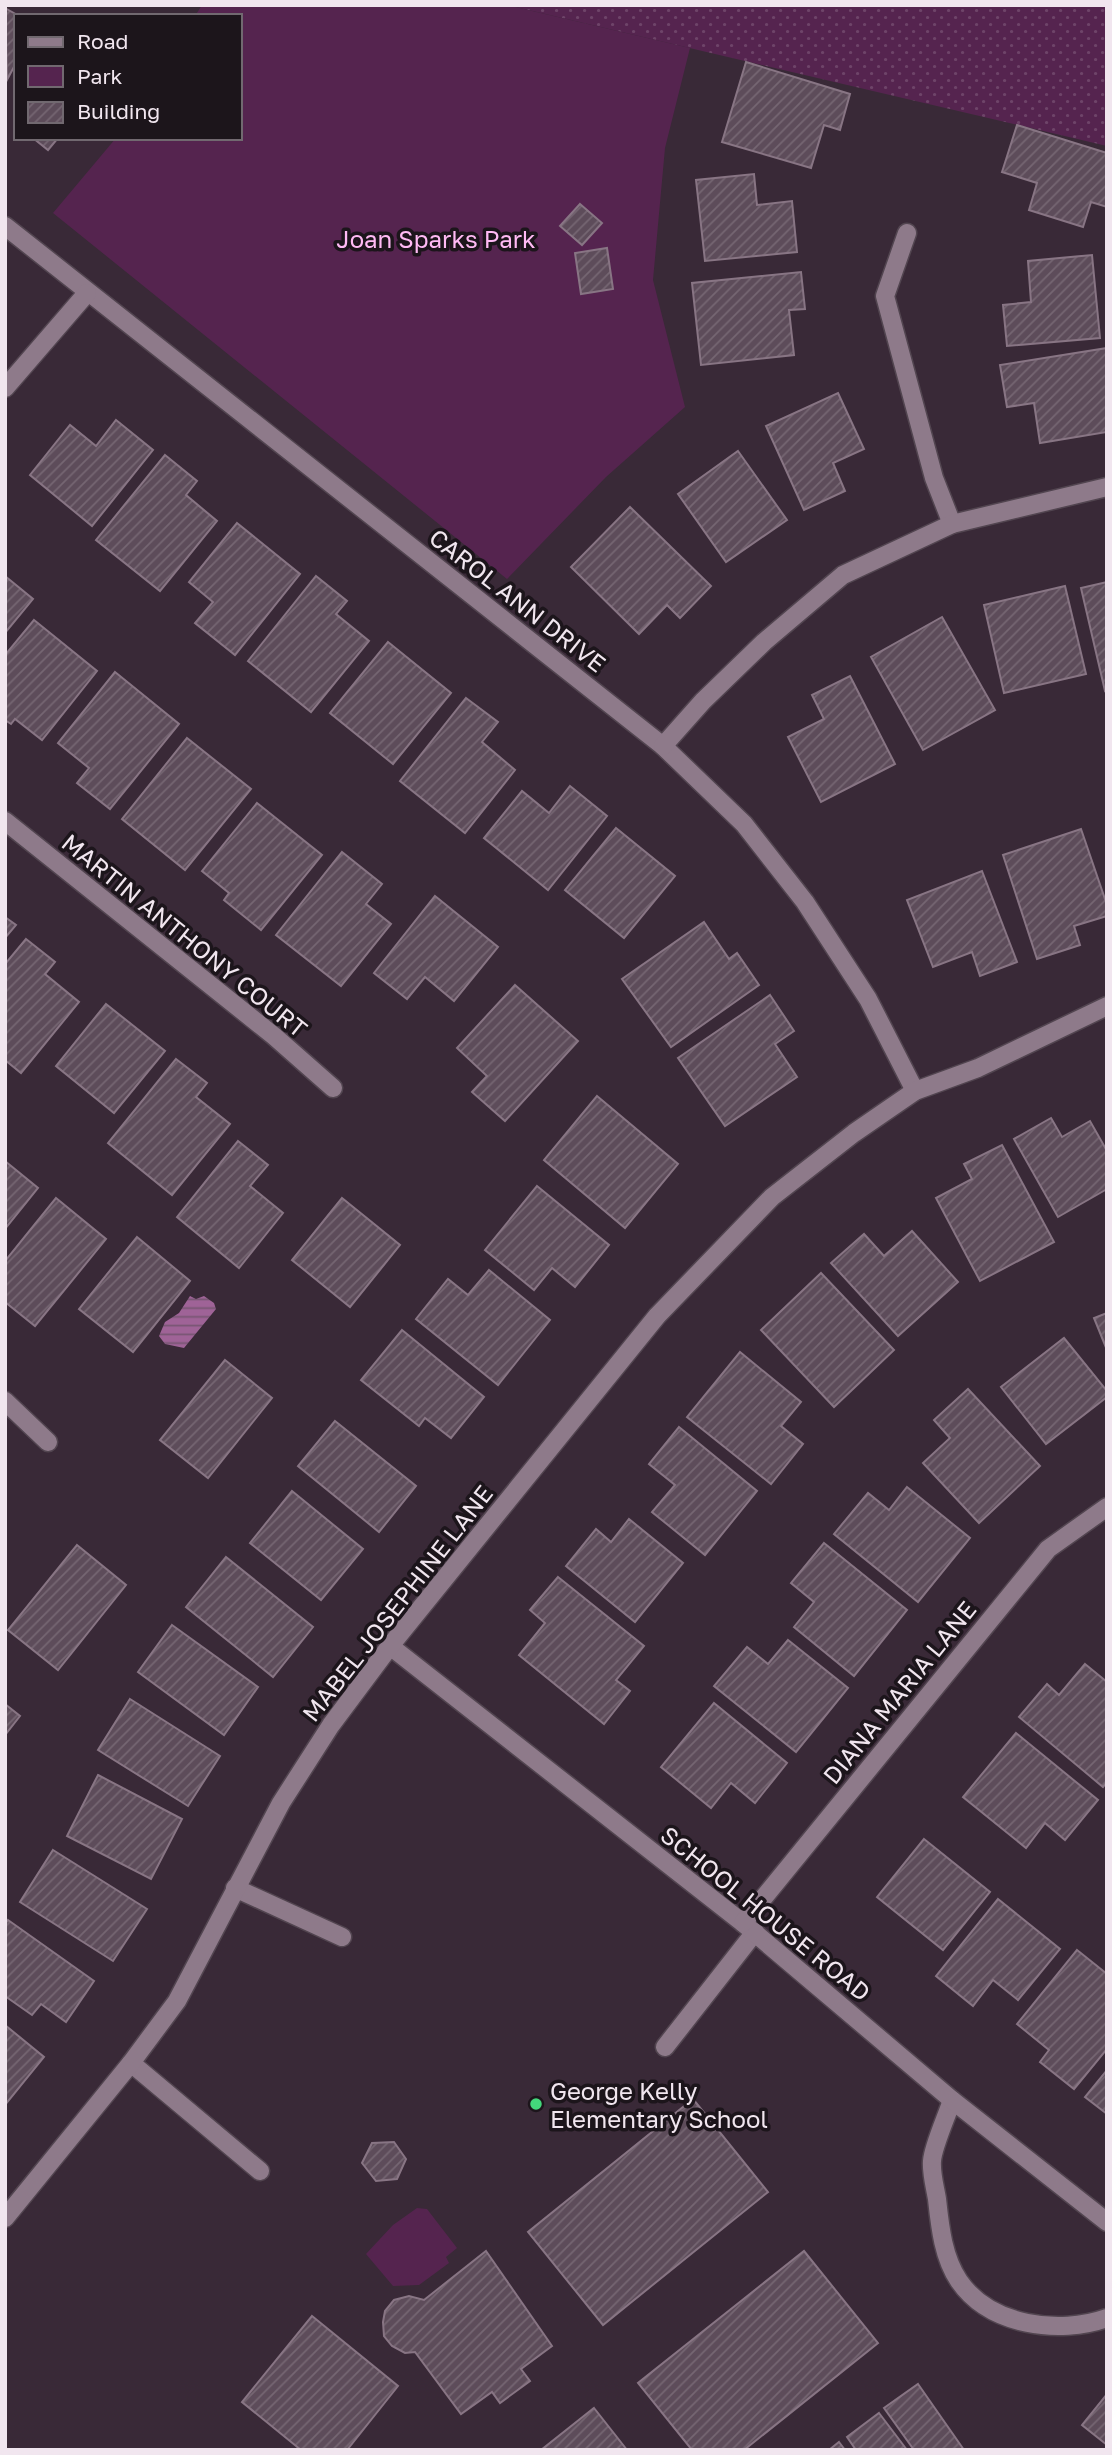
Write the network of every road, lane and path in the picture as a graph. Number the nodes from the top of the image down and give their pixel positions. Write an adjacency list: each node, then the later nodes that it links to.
1 (5, 226): 3 (street, CAROL ANN DRIVE)
2 (907, 233): 6 (street)
3 (87, 293): 4 (street); 7 (street, CAROL ANN DRIVE)
4 (5, 388)
5 (1107, 487): 6 (street)
6 (952, 524): 7 (street)
7 (663, 746): 11 (street, CAROL ANN DRIVE)
8 (5, 821): 10 (street, MARTIN ANTHONY COURT)
9 (1107, 1006): 11 (street, MABEL JOSEPHINE LANE)
10 (334, 1088)
11 (915, 1091): 15 (street, MABEL JOSEPHINE LANE)
12 (5, 1401): 13 (street)
13 (48, 1442)
14 (1107, 1507): 17 (street, DIANA MARIA LANE)
15 (390, 1646): 16 (street, MABEL JOSEPHINE LANE); 17 (street, SCHOOL HOUSE ROAD)
16 (235, 1888): 18 (street); 20 (street, MABEL JOSEPHINE LANE)
17 (749, 1928): 19 (street, DIANA MARIA LANE); 21 (street, SCHOOL HOUSE ROAD)
18 (342, 1937)
19 (665, 2047)
20 (131, 2063): 22 (street); 23 (street, MABEL JOSEPHINE LANE)
21 (952, 2100): 24 (street, SCHOOL HOUSE ROAD); 25 (street)
22 (260, 2171)
23 (5, 2218)
24 (1107, 2222)
25 (1107, 2318)

